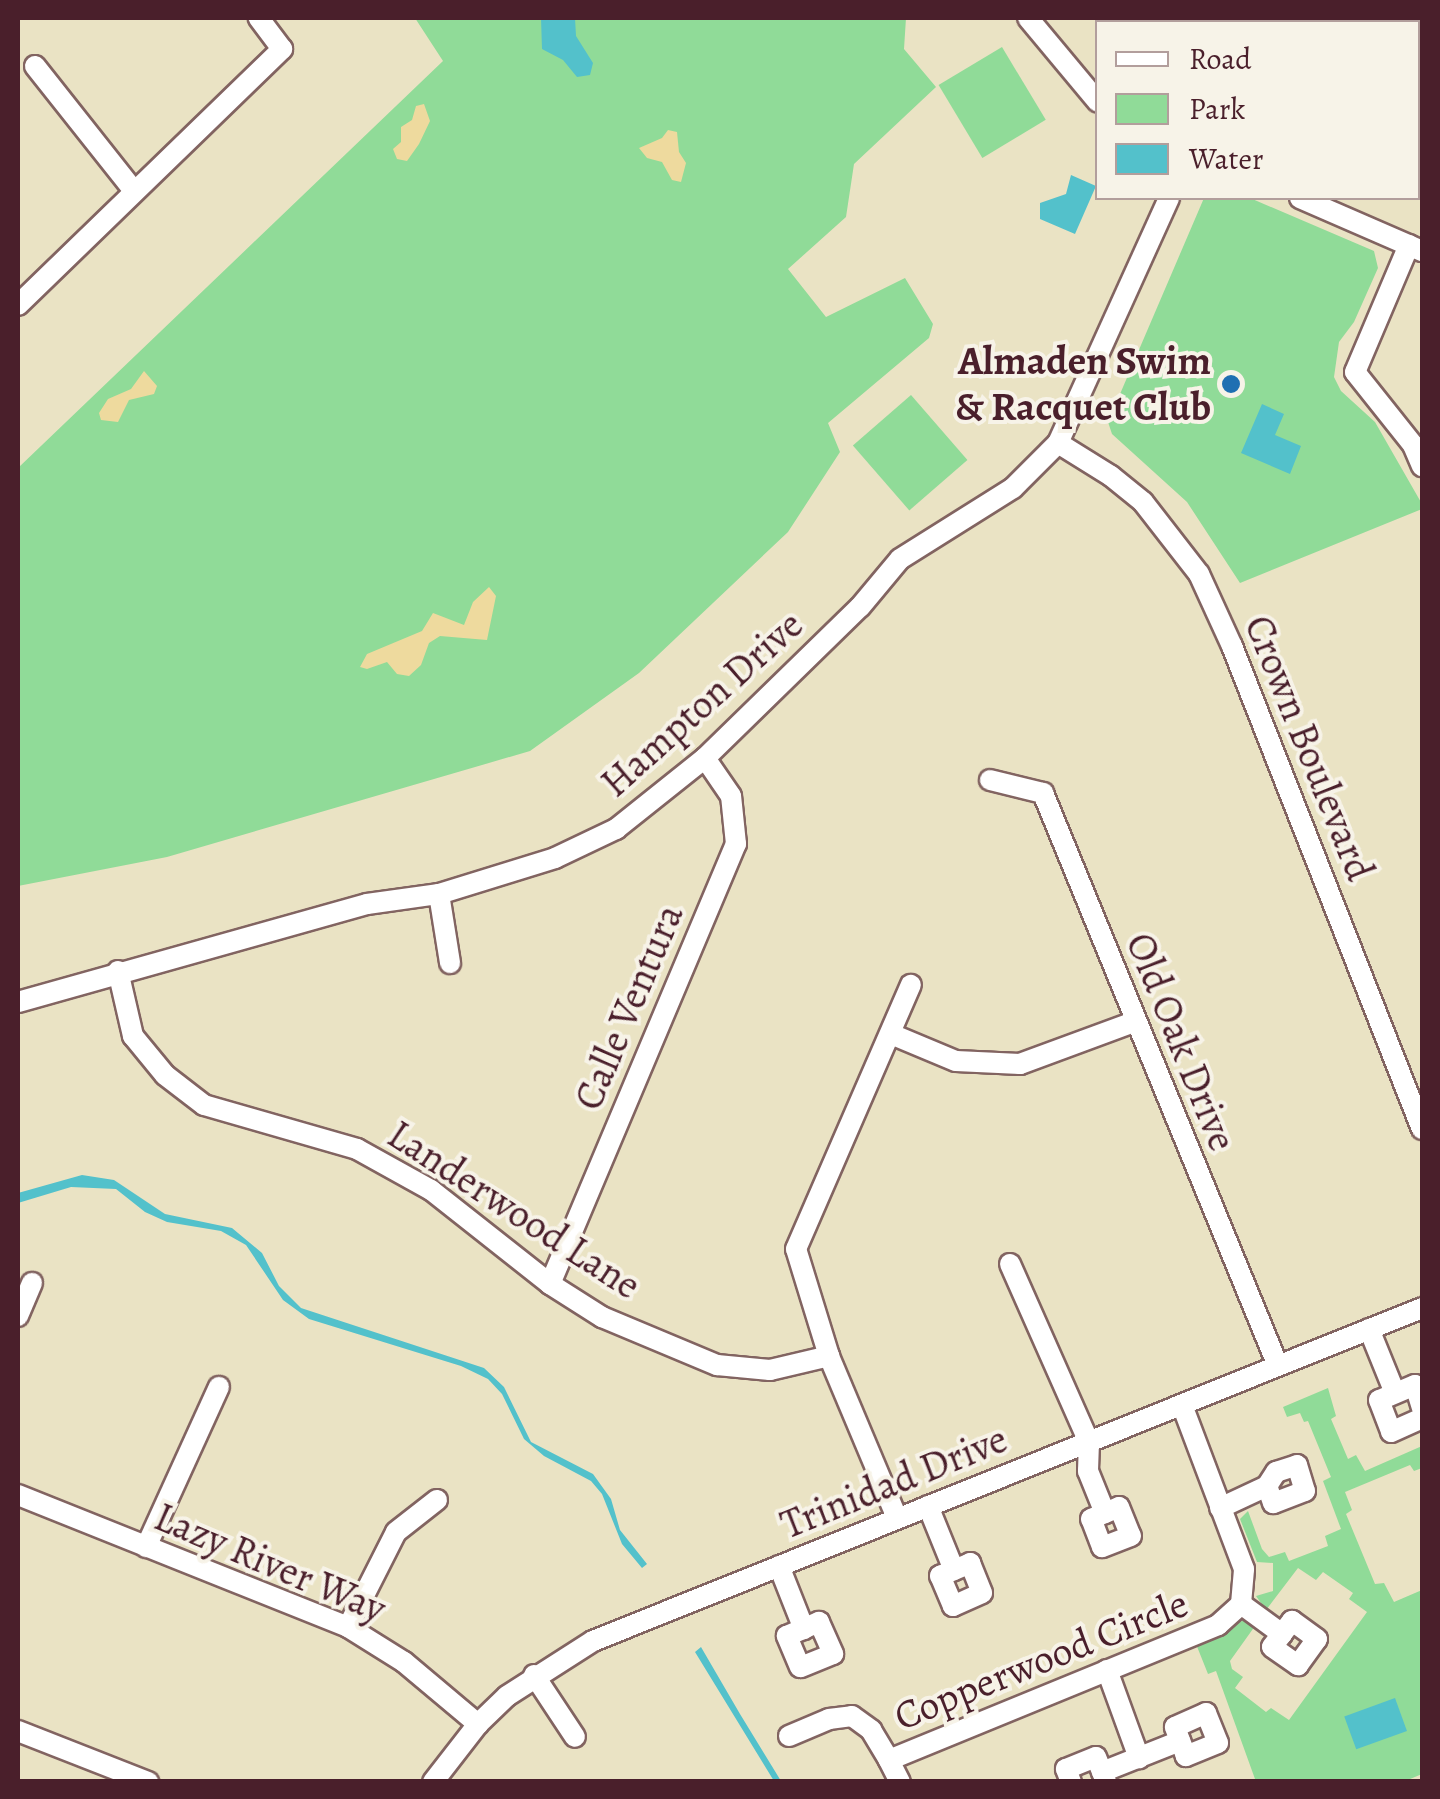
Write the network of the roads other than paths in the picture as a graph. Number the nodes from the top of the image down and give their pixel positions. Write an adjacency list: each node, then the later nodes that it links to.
1 (259, 18): 5 (street)
2 (1028, 18): 4 (street)
3 (34, 66): 5 (street)
4 (1095, 99)
5 (134, 192): 9 (street)
6 (1168, 200): 10 (street, Hampton Drive)
7 (1305, 200): 8 (street)
8 (1416, 248): 11 (street)
9 (18, 305)
10 (1058, 443): 12 (street, Hampton Drive); 21 (street, Crown Boulevard)
11 (1422, 466)
12 (705, 758): 14 (street, Hampton Drive); 24 (street, Calle Ventura)
13 (990, 780): 19 (street, Old Oak Drive)
14 (440, 894): 15 (street); 16 (street, Hampton Drive)
15 (450, 963)
16 (118, 971): 18 (street, Hampton Drive); 24 (street, Landerwood Lane)
17 (911, 985): 20 (street)
18 (18, 1002)
19 (1134, 1022): 20 (street); 29 (street, Old Oak Drive)
20 (891, 1034): 28 (street)
21 (1422, 1130)
22 (1010, 1264): 35 (street)
23 (32, 1282): 26 (street)
24 (550, 1284): 28 (street, Landerwood Lane)
25 (1422, 1308): 27 (street, Trinidad Drive)
26 (18, 1316)
27 (1369, 1329): 29 (street, Trinidad Drive); 31 (street)
28 (828, 1356): 42 (street)
29 (1278, 1366): 32 (street, Trinidad Drive)
30 (219, 1387): 43 (street)
31 (1394, 1393): 33 (street); 34 (street)
32 (1182, 1405): 35 (street, Trinidad Drive); 40 (street, Copperwood Circle)
33 (1422, 1408)
34 (1422, 1418)
35 (1089, 1442): 39 (street, Trinidad Drive); 41 (street)
36 (1267, 1486): 40 (street)
37 (18, 1494): 43 (street, Lazy River Way)
38 (437, 1500): 47 (street)
39 (928, 1506): 42 (street, Trinidad Drive); 45 (street)
40 (1220, 1508): 46 (street, Copperwood Circle)
41 (1105, 1513)
42 (897, 1518): 44 (street, Trinidad Drive)
43 (146, 1547): 47 (street, Lazy River Way)
44 (779, 1566): 48 (street); 51 (street, Trinidad Drive)
45 (954, 1570)
46 (1241, 1604): 49 (street); 50 (street, Copperwood Circle)
47 (348, 1627): 52 (street, Lazy River Way)
48 (804, 1629)
49 (1282, 1634)
50 (1107, 1670): 57 (street); 58 (street, Copperwood Circle)
51 (534, 1675): 52 (street, Trinidad Drive); 55 (street)
52 (478, 1724): 61 (street, Trinidad Drive)
53 (18, 1731): 60 (street)
54 (789, 1736): 58 (street, Copperwood Circle)
55 (575, 1737)
56 (1180, 1741): 57 (street)
57 (1139, 1758): 59 (street)
58 (888, 1760): 62 (street, Copperwood Circle)
59 (1104, 1777): 63 (street)
60 (148, 1782)
61 (433, 1782)
62 (900, 1782)
63 (1071, 1782)

